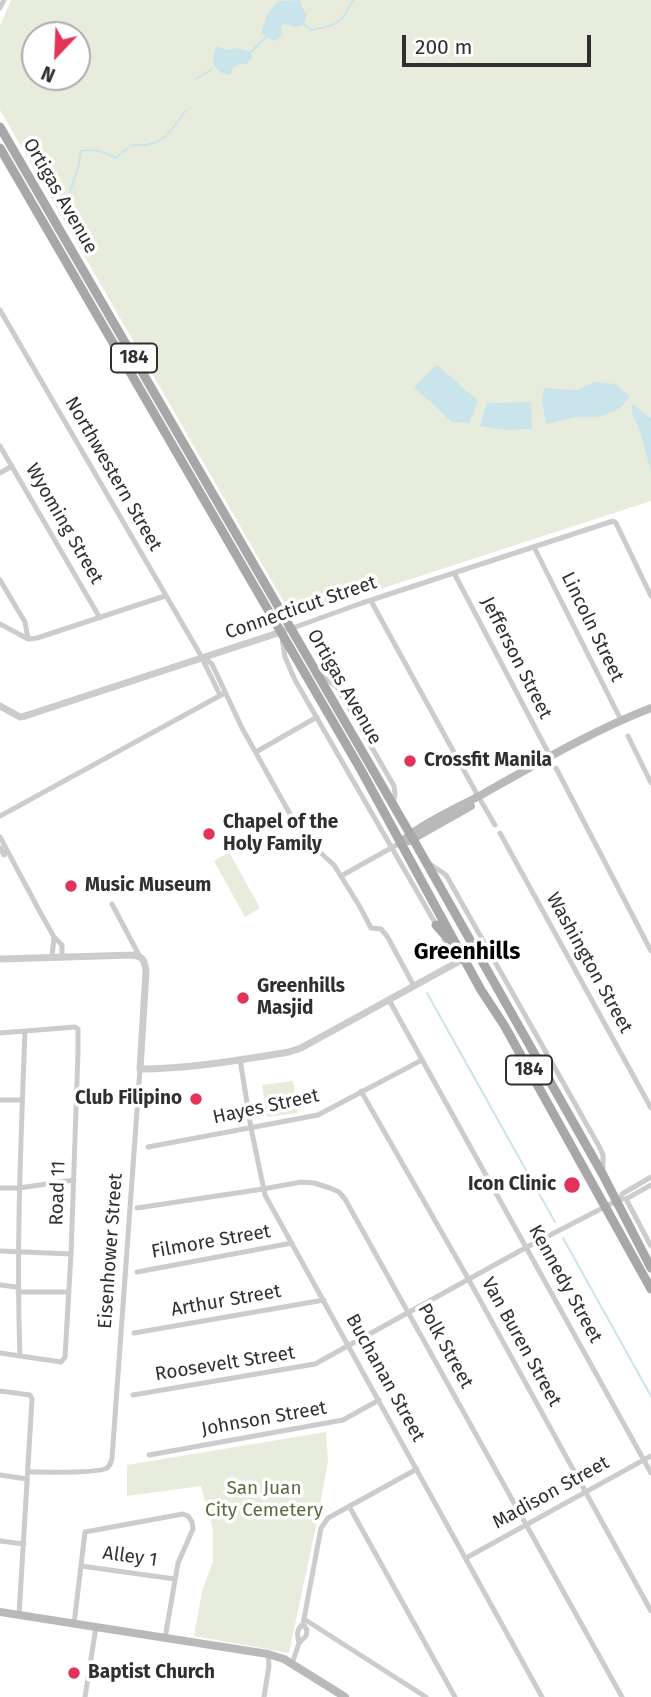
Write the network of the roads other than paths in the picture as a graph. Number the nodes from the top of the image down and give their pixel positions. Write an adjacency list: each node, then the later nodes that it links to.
1 (4, 0): 2 (street)
2 (0, 8)
3 (0, 127): 17 (main road, Ortigas Avenue / 184)
4 (0, 148): 17 (main road, Ortigas Avenue / 184)
5 (0, 310): 12 (street, Northwestern Street)
6 (0, 446): 7 (street, Wyoming Street)
7 (12, 466): 8 (street); 15 (street, Wyoming Street)
8 (0, 473)
9 (534, 547): 10 (street, Connecticut Street); 13 (street, Connecticut Street); 24 (street, Lincoln Street)
10 (454, 573): 14 (street, Connecticut Street); 27 (street, Jefferson Street)
11 (0, 580): 18 (street)
12 (165, 596): 15 (street); 19 (street, Northwestern Street)
13 (651, 596)
14 (371, 601): 17 (street, Connecticut Street); 30 (street)
15 (100, 618): 18 (street)
16 (0, 624): 18 (street)
17 (286, 630): 19 (street, Connecticut Street); 23 (street); 35 (main road, Ortigas Avenue / 184); 36 (main road, Ortigas Avenue / 184)
18 (28, 639)
19 (202, 657): 20 (street, Northwestern Street); 21 (street, Connecticut Street)
20 (223, 694): 26 (street, Northwestern Street); 31 (street)
21 (0, 706)
22 (651, 711): 24 (main road); 30 (main road)
23 (317, 717): 26 (street); 36 (street)
24 (621, 720): 27 (main road)
25 (628, 736): 29 (street)
26 (256, 752): 40 (street, Northwestern Street)
27 (550, 757): 30 (main road)
28 (556, 768): 46 (street)
29 (651, 783)
30 (480, 798): 32 (street); 35 (main road); 35 (main road)
31 (0, 816)
32 (495, 825)
33 (500, 833): 64 (street, Washington Street)
34 (0, 837): 43 (street)
35 (412, 837): 36 (main road); 39 (main road, Ortigas Avenue / 184)
36 (396, 845): 40 (street); 42 (street); 45 (main road, Ortigas Avenue / 184)
37 (0, 848): 38 (street)
38 (4, 855)
39 (426, 863): 47 (main road, Ortigas Avenue / 184); 67 (street)
40 (341, 876): 54 (street, Northwestern Street)
41 (112, 904): 44 (street)
42 (436, 925): 45 (main road); 53 (street)
43 (54, 937): 49 (street); 50 (street)
44 (131, 939): 48 (street); 51 (street)
45 (457, 945): 53 (main road, Ortigas Avenue / 184)
46 (651, 951)
47 (476, 952): 53 (street); 67 (main road, Ortigas Avenue / 184)
48 (130, 956): 50 (street); 51 (street)
49 (52, 957): 50 (street); 52 (street)
50 (62, 957)
51 (140, 957): 60 (street, Eisenhower Street)
52 (0, 959)
53 (461, 960): 54 (street); 75 (main road, Ortigas Avenue / 184)
54 (414, 986): 55 (street)
55 (389, 1000): 58 (street); 59 (street, Kennedy Street)
56 (25, 1031): 57 (street); 63 (street); 69 (street, Road 11)
57 (0, 1032)
58 (240, 1059): 60 (street); 65 (street, Buchanan Street)
59 (422, 1059): 61 (street, Hayes Street); 81 (street, Kennedy Street)
60 (140, 1069): 104 (street, Eisenhower Street)
61 (361, 1091): 65 (street, Hayes Street); 87 (street, Van Buren Street)
62 (0, 1100): 63 (street)
63 (22, 1100): 72 (street)
64 (651, 1108)
65 (251, 1128): 66 (street, Hayes Street); 73 (street, Buchanan Street)
66 (148, 1147)
67 (603, 1175): 74 (main road, Ortigas Avenue / 184)
68 (651, 1177): 74 (street)
69 (74, 1180): 72 (street); 84 (street, Road 11)
70 (651, 1185): 74 (street)
71 (0, 1188): 72 (street)
72 (19, 1188): 83 (street)
73 (263, 1189): 76 (street, Polk Street); 79 (street, Buchanan Street); 93 (street, Polk Street)
74 (621, 1199): 75 (street, Roosevelt Street); 78 (street); 85 (main road, Ortigas Avenue / 184)
75 (605, 1206): 81 (street, Roosevelt Street); 90 (main road, Ortigas Avenue / 184)
76 (136, 1208)
77 (651, 1230): 78 (street)
78 (644, 1234): 80 (street)
79 (292, 1243): 86 (street, Filmore Street); 92 (street, Buchanan Street)
80 (651, 1246)
81 (527, 1247): 87 (street, Roosevelt Street); 103 (street, Kennedy Street)
82 (0, 1251): 83 (street)
83 (19, 1252): 84 (street); 89 (street)
84 (71, 1254): 91 (street, Road 11)
85 (651, 1268)
86 (136, 1272)
87 (469, 1280): 93 (street, Roosevelt Street); 110 (street, Van Buren Street)
88 (0, 1285): 89 (street)
89 (18, 1289): 91 (street); 97 (street)
90 (651, 1289)
91 (69, 1292): 97 (street, Road 11)
92 (324, 1300): 94 (street, Arthur Street); 95 (street, Buchanan Street)
93 (409, 1312): 95 (street, Roosevelt Street); 112 (street, Polk Street)
94 (134, 1333)
95 (349, 1346): 99 (street, Roosevelt Street); 100 (street, Buchanan Street)
96 (0, 1353): 97 (street)
97 (20, 1356)
98 (0, 1391): 109 (street)
99 (133, 1395)
100 (379, 1400): 101 (street, Johnson Street); 105 (street, Buchanan Street)
101 (149, 1455)
102 (651, 1456): 103 (street, Madison Street)
103 (644, 1460): 107 (street, Kennedy Street); 110 (street, Madison Street)
104 (104, 1469): 106 (street); 109 (street)
105 (417, 1469): 111 (street); 115 (street, Buchanan Street)
106 (98, 1473)
107 (651, 1473)
108 (0, 1475): 109 (street)
109 (28, 1475): 114 (street)
110 (585, 1492): 112 (street, Madison Street); 118 (street, Van Buren Street)
111 (349, 1506): 121 (street); 132 (street)
112 (527, 1525): 115 (street, Madison Street); 134 (street, Polk Street)
113 (0, 1541): 114 (street)
114 (24, 1544): 120 (street)
115 (466, 1558): 133 (street, Buchanan Street)
116 (80, 1566): 117 (street, Alley 1); 117 (street); 122 (street)
117 (175, 1579): 124 (street)
118 (651, 1611)
119 (0, 1612): 120 (main road)
120 (19, 1615): 122 (main road)
121 (303, 1621): 126 (street); 131 (street)
122 (74, 1624): 123 (main road)
123 (96, 1627): 124 (main road); 128 (street)
124 (164, 1639): 125 (main road)
125 (268, 1654): 126 (main road); 129 (street)
126 (292, 1664): 127 (main road)
127 (332, 1693): 130 (main road)
128 (85, 1697)
129 (264, 1697)
130 (345, 1697)
131 (426, 1697)
132 (455, 1697)
133 (542, 1697)
134 (622, 1697)

